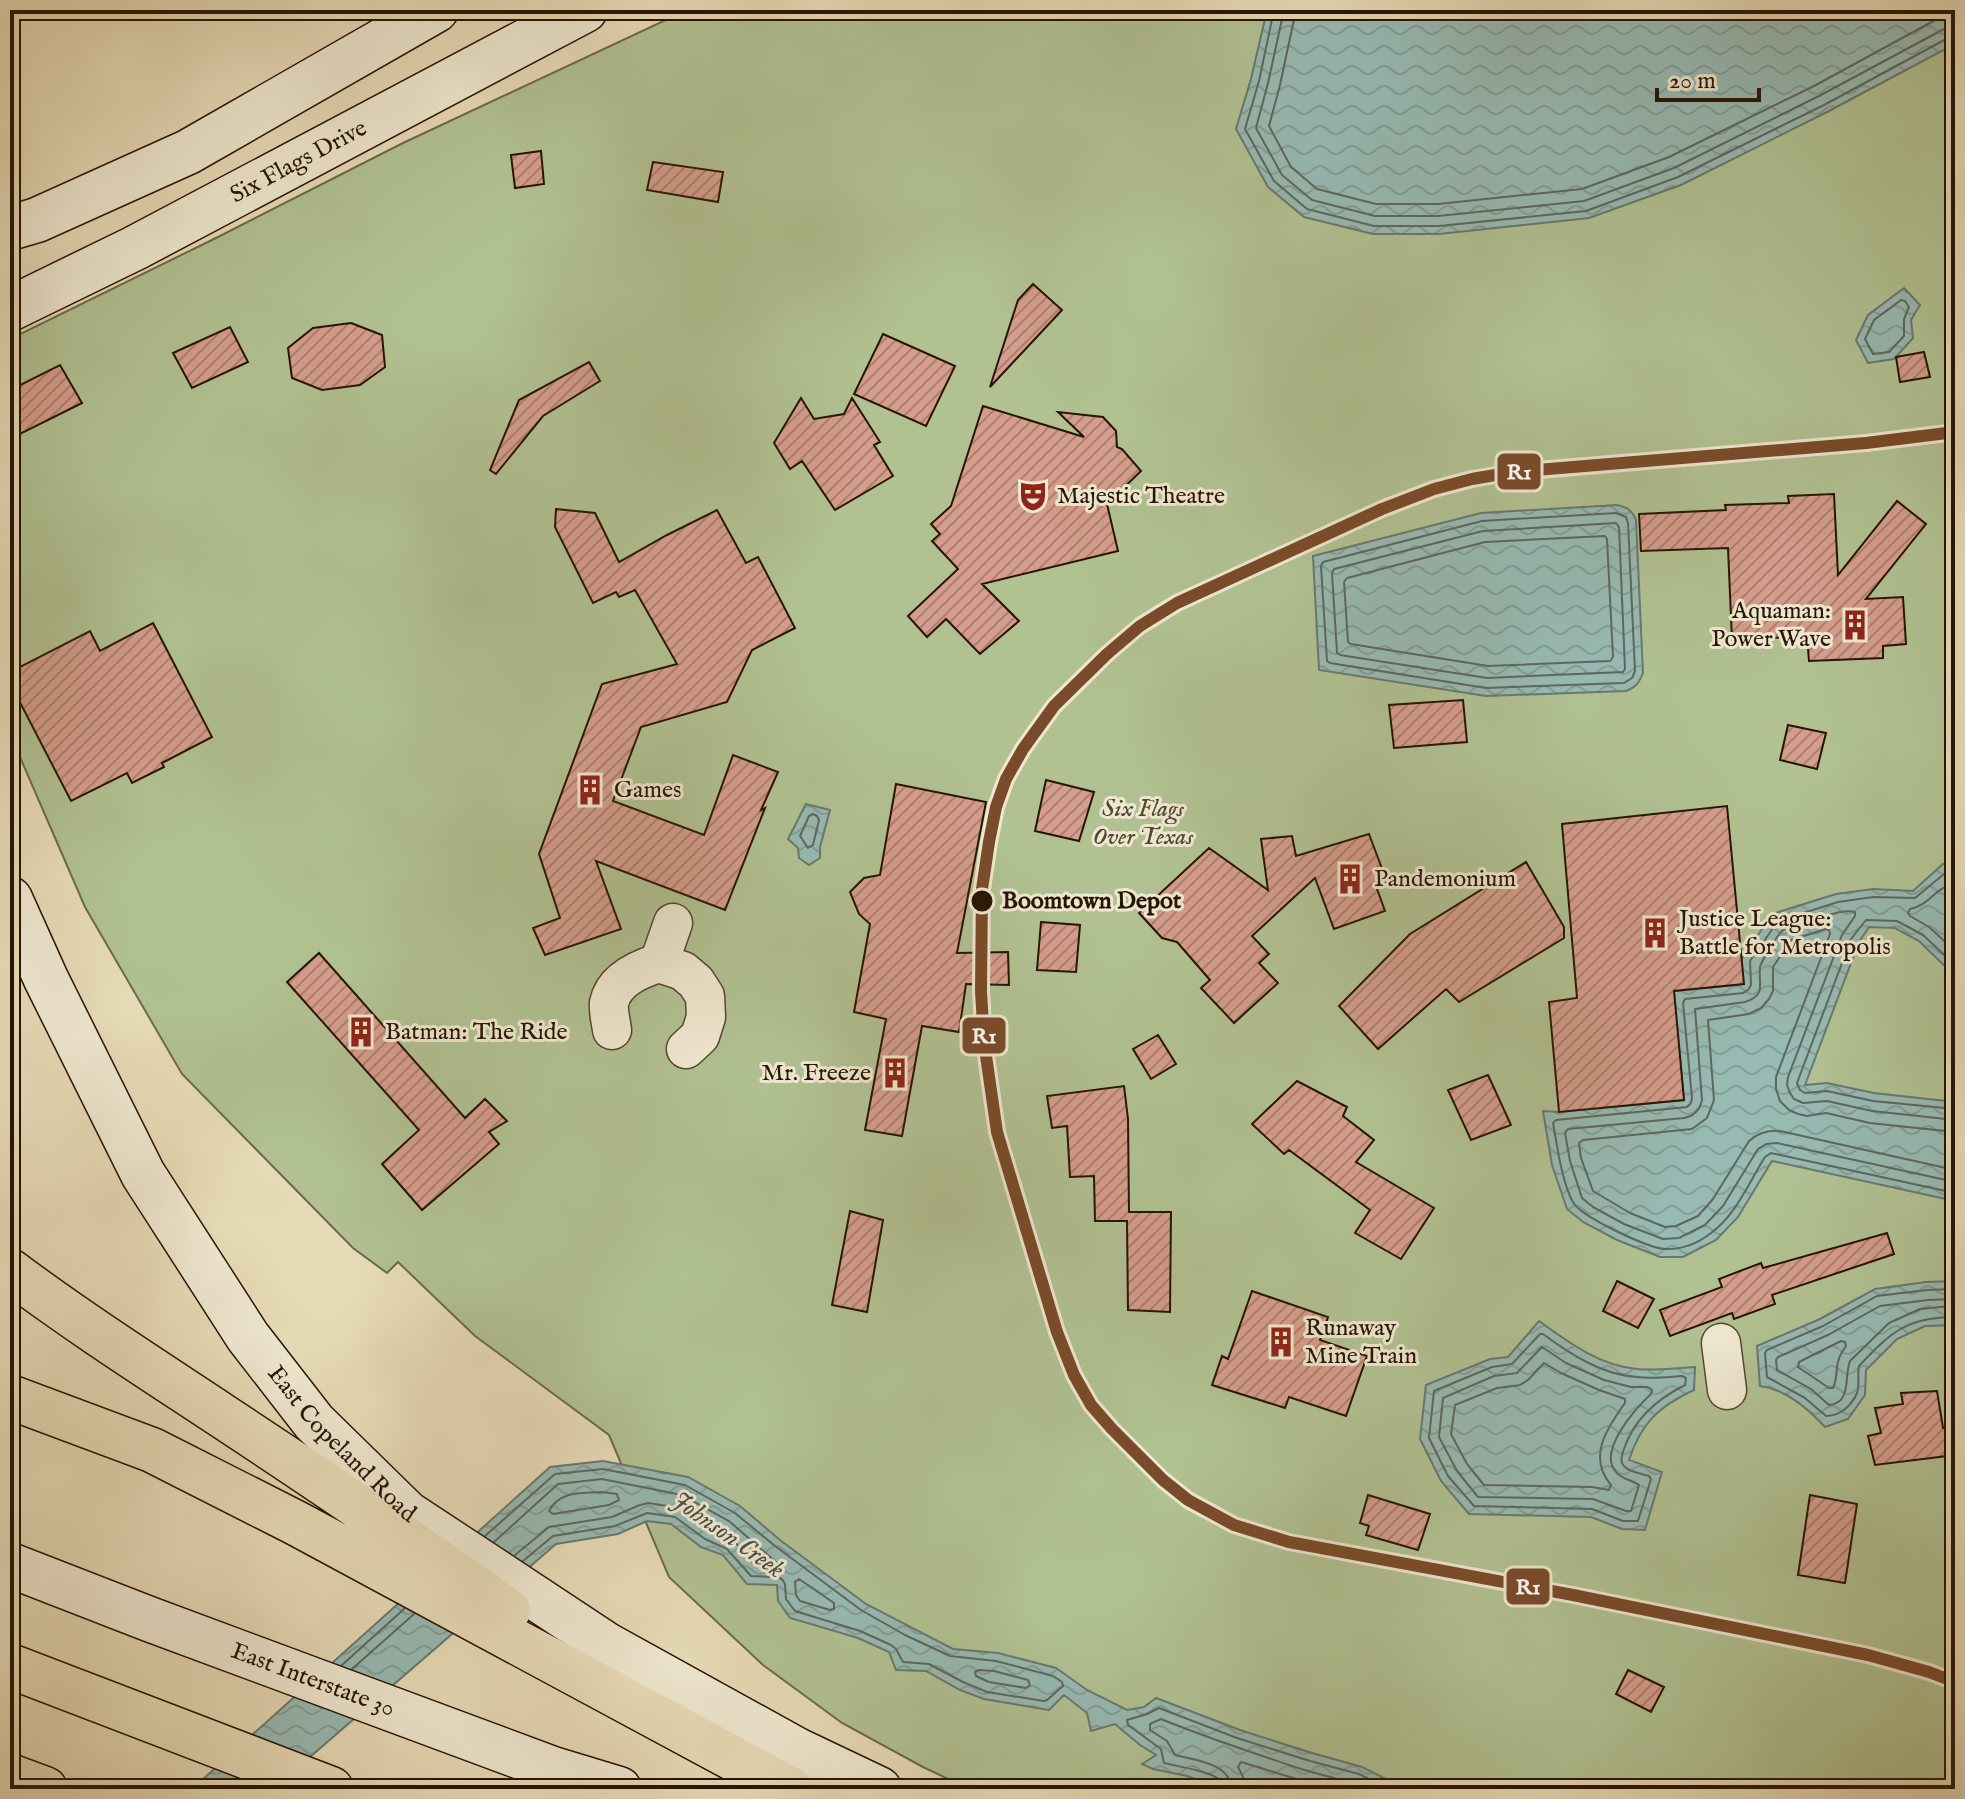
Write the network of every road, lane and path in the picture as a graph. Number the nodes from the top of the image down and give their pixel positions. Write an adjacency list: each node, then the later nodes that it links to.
1 (436, 10): 3 (main road)
2 (585, 10): 4 (main road, Six Flags Drive)
3 (10, 228)
4 (10, 309)
5 (10, 899): 22 (main road, East Copeland Road)
6 (673, 923): 7 (street)
7 (659, 963): 8 (street); 9 (street)
8 (612, 1030)
9 (686, 1049)
10 (10, 1271): 16 (highway)
11 (1721, 1343): 12 (street)
12 (1727, 1390)
13 (10, 1397): 16 (highway)
14 (10, 1565): 20 (main road, East Interstate 30)
15 (25, 1672): 19 (highway)
16 (639, 1706): 21 (highway)
17 (10, 1776): 18 (highway)
18 (45, 1789)
19 (331, 1789)
20 (619, 1789)
21 (790, 1789)
22 (879, 1789)

